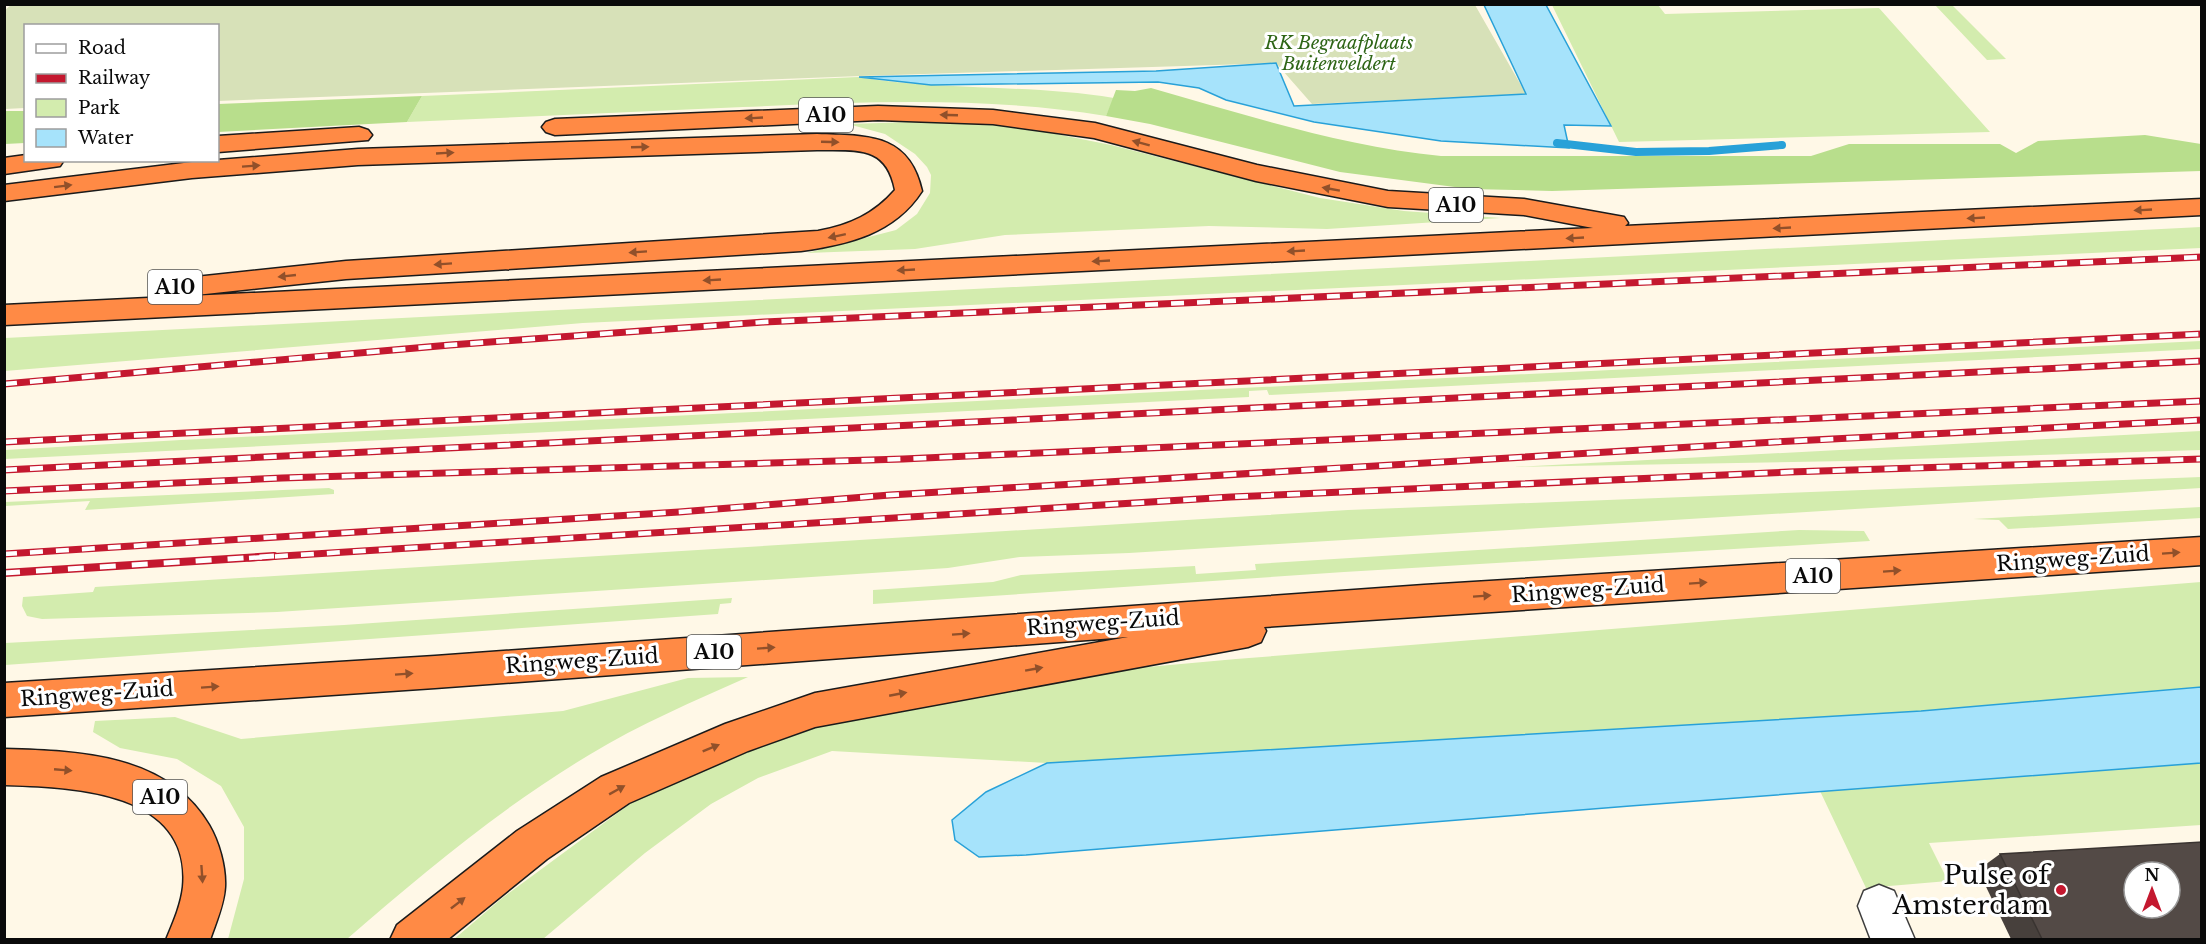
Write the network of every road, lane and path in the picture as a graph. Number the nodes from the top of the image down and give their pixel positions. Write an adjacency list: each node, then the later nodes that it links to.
1 (219, 144): 6 (highway, A10, one-way to 1)
2 (35, 162): 3 (highway)
3 (4, 166)
4 (4, 193): 7 (highway, A10, one-way to 7)
5 (2202, 207): 6 (highway, A10, one-way to 6)
6 (1675, 233): 8 (highway, A10, one-way to 8)
7 (4, 304)
8 (4, 315)
9 (2202, 551): 10 (highway, Ringweg-Zuid / A10, one-way to 9)
10 (1424, 600): 11 (highway, Ringweg-Zuid / A10, one-way to 10); 14 (highway, A10, one-way to 10)
11 (4, 700)
12 (4, 767): 13 (highway, A10, one-way to 13)
13 (188, 939)
14 (412, 939)

